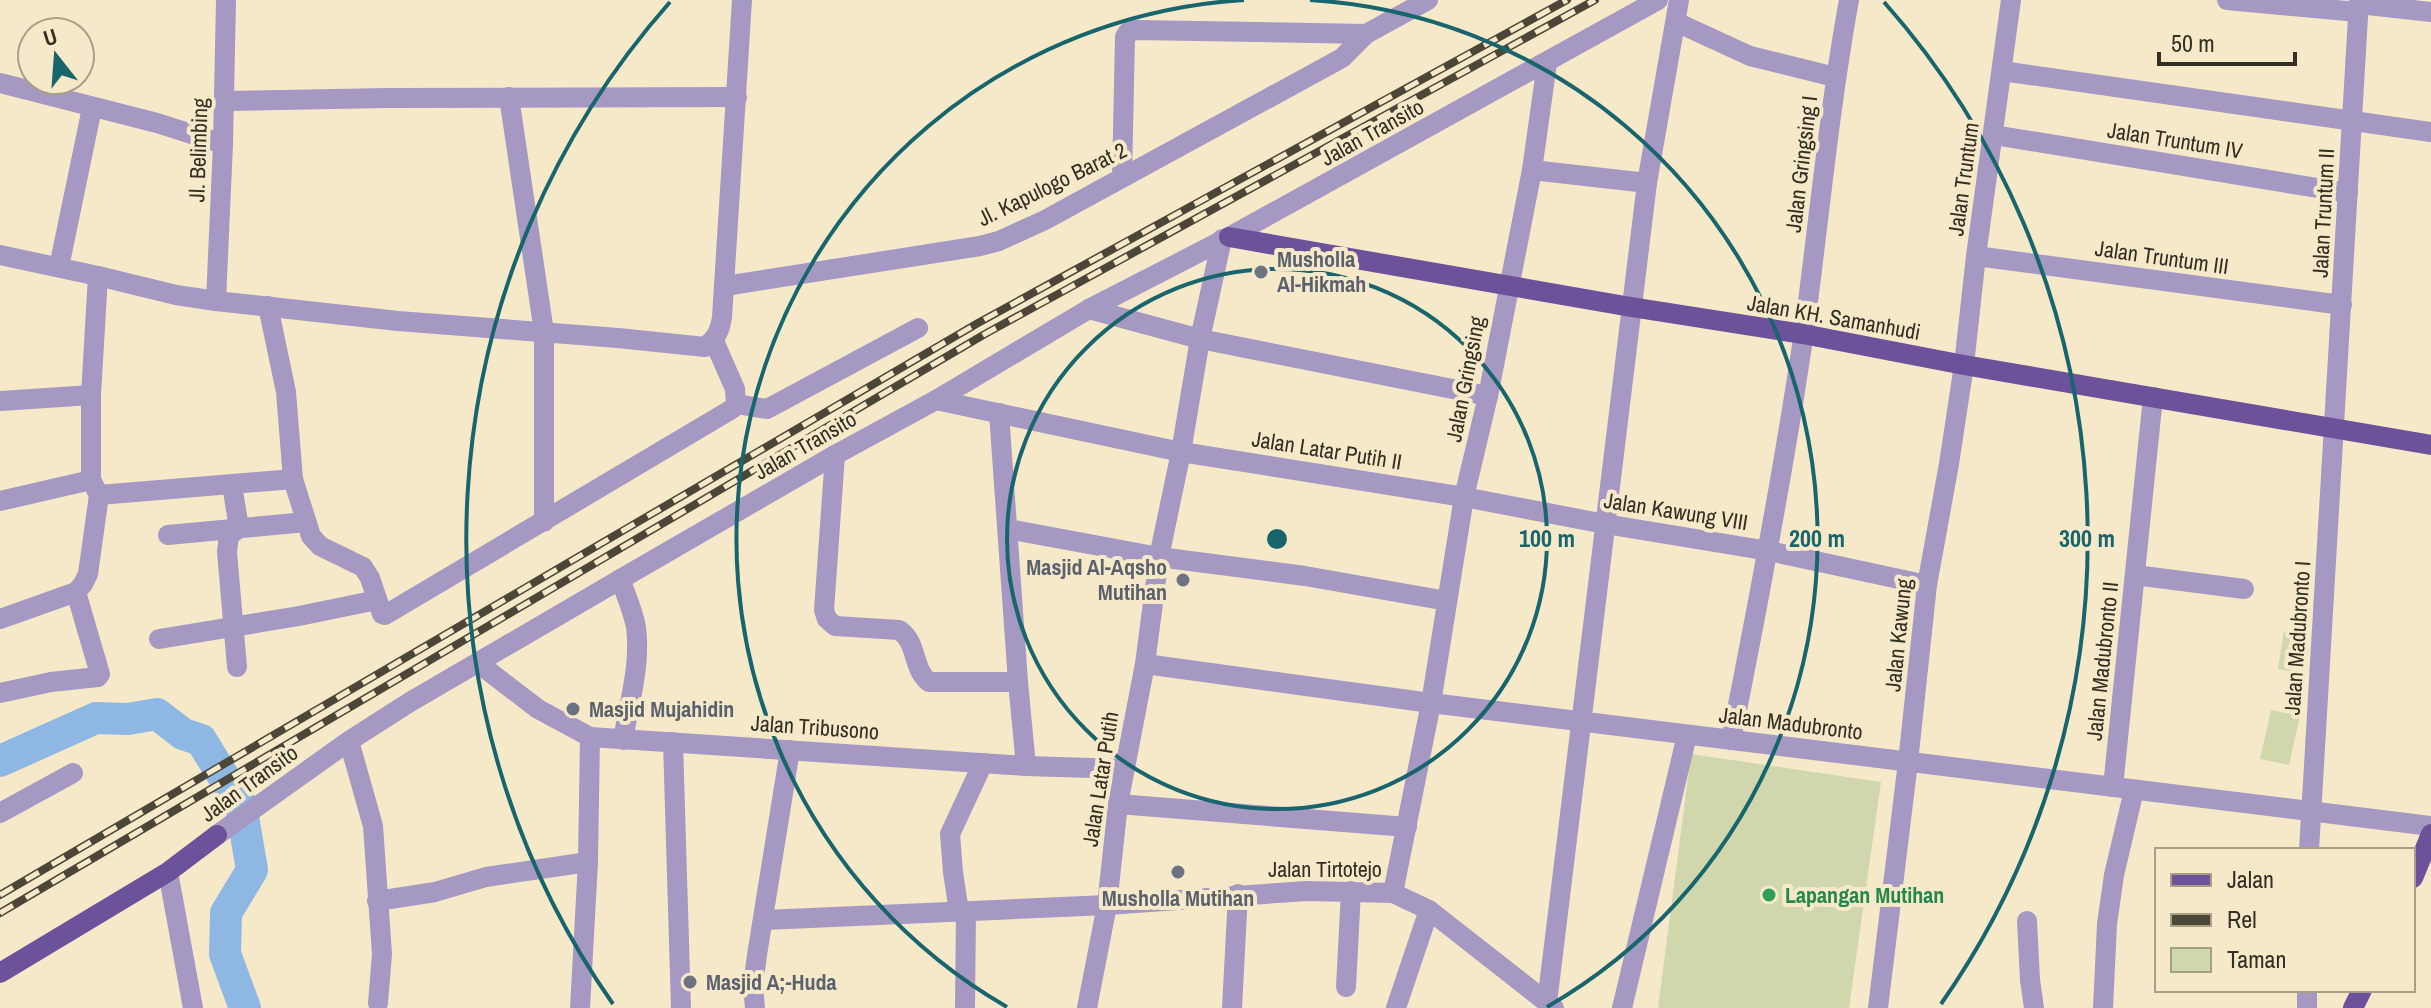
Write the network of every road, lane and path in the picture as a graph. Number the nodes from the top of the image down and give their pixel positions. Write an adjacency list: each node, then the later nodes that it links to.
1 (226, 0): 19 (street, Jl. Belimbing)
2 (742, 0): 18 (street)
3 (1428, 0): 12 (street, Jl. Kapulogo Barat 2)
4 (1658, 0): 13 (street, Jalan Transito)
5 (1679, 0): 11 (street)
6 (1849, 0): 15 (street, Jalan Gringsing I)
7 (2011, 0): 14 (street, Jalan Truntum)
8 (2227, 0): 9 (street)
9 (2359, 5): 10 (street); 21 (street, Jalan Truntum II)
10 (2431, 12)
11 (1676, 22): 15 (street); 27 (street)
12 (1366, 34): 26 (street, Jl. Kapulogo Barat 2); 26 (street)
13 (1547, 63): 25 (street, Jalan Gringsing); 29 (street, Jalan Transito)
14 (2002, 71): 21 (street); 23 (street, Jalan Truntum)
15 (1835, 77): 43 (street, Jalan Gringsing I)
16 (0, 83): 20 (street)
17 (509, 97): 18 (street); 19 (street); 42 (street)
18 (737, 97): 34 (street)
19 (224, 101): 24 (street, Jl. Belimbing)
20 (92, 108): 24 (street); 32 (street)
21 (2352, 120): 22 (street); 28 (street, Jalan Truntum II)
22 (2431, 132)
23 (1994, 135): 28 (street, Jalan Truntum IV); 31 (street, Jalan Truntum)
24 (223, 144): 36 (street, Jl. Belimbing)
25 (1532, 170): 27 (street); 35 (street, Jalan Gringsing)
26 (1122, 177): 34 (street, Jl. Kapulogo Barat 2)
27 (1647, 183): 39 (street)
28 (2348, 193): 37 (street, Jalan Truntum II)
29 (1226, 238): 35 (main road, Jalan KH. Samanhudi); 40 (street, Jalan Transito); 44 (street, Jalan Latar Putih)
30 (0, 255): 32 (street)
31 (1976, 256): 37 (street, Jalan Truntum III); 46 (street, Jalan Truntum)
32 (59, 267): 33 (street)
33 (98, 276): 36 (street); 47 (street)
34 (725, 286): 45 (street)
35 (1508, 286): 39 (main road, Jalan KH. Samanhudi); 48 (street, Jalan Gringsing)
36 (216, 301): 38 (street)
37 (2342, 305): 54 (street, Jalan Truntum II)
38 (268, 306): 42 (street); 58 (street)
39 (1631, 307): 43 (main road, Jalan KH. Samanhudi); 65 (street)
40 (1089, 309): 44 (street); 50 (street, Jalan Transito)
41 (918, 328): 52 (street)
42 (544, 332): 45 (street); 64 (street)
43 (1803, 334): 46 (main road, Jalan KH. Samanhudi); 69 (street, Jalan Gringsing I)
44 (1200, 339): 48 (street); 56 (street, Jalan Latar Putih)
45 (714, 341): 52 (street)
46 (1964, 365): 49 (main road, Jalan KH. Samanhudi); 73 (street, Jalan Kawung)
47 (91, 395): 51 (street); 60 (street)
48 (1488, 396): 61 (street, Jalan Gringsing)
49 (2153, 397): 54 (main road, Jalan KH. Samanhudi); 71 (street, Jalan Madubronto II)
50 (936, 400): 53 (street, Jalan Latar Putih II); 57 (street, Jalan Transito)
51 (1, 401)
52 (736, 404): 64 (street)
53 (999, 413): 56 (street, Jalan Latar Putih II); 67 (street)
54 (2334, 429): 55 (main road, Jalan KH. Samanhudi); 102 (street, Jalan Madubronto I)
55 (2431, 445)
56 (1181, 452): 61 (street, Jalan Latar Putih II); 70 (street, Jalan Latar Putih)
57 (835, 455): 72 (street, Jalan Transito); 84 (street)
58 (293, 479): 59 (street); 63 (street)
59 (232, 485): 60 (street); 66 (street)
60 (95, 487): 62 (street); 75 (street)
61 (1464, 497): 65 (street, Jalan Kawung VIII); 77 (street, Jalan Gringsing)
62 (0, 501)
63 (306, 522): 66 (street); 76 (street)
64 (544, 522): 76 (street)
65 (1605, 524): 69 (street, Jalan Kawung VIII); 87 (street)
66 (239, 528): 68 (street); 79 (street)
67 (1008, 529): 70 (street); 84 (street)
68 (168, 535)
69 (1769, 551): 73 (street, Jalan Kawung VIII); 91 (street, Jalan Gringsing I)
70 (1159, 557): 77 (street); 82 (street, Jalan Latar Putih)
71 (2135, 575): 74 (street); 100 (street, Jalan Madubronto II)
72 (620, 579): 81 (street, Jalan Transito); 90 (street)
73 (1927, 585): 95 (street, Jalan Kawung)
74 (2244, 589)
75 (76, 592): 78 (street); 85 (street)
76 (377, 600): 79 (street)
77 (1447, 601): 86 (street, Jalan Gringsing)
78 (0, 619)
79 (232, 627): 80 (street); 83 (street)
80 (159, 639)
81 (478, 663): 89 (street, Jalan Tribusono); 92 (street, Jalan Transito)
82 (1145, 664): 86 (street, Jalan Madubronto); 98 (street, Jalan Latar Putih)
83 (237, 667)
84 (1018, 682): 97 (street)
85 (0, 693)
86 (1431, 703): 87 (street, Jalan Madubronto); 105 (street, Jalan Gringsing)
87 (1582, 722): 88 (street, Jalan Madubronto); 124 (street)
88 (1687, 735): 91 (street, Jalan Madubronto); 133 (street)
89 (590, 737): 90 (street, Jalan Tribusono); 109 (street)
90 (623, 740): 93 (street, Jalan Tribusono)
91 (1731, 740): 95 (street, Jalan Madubronto)
92 (349, 741): 107 (street, Jalan Transito); 115 (street)
93 (673, 742): 94 (street, Jalan Tribusono); 127 (street)
94 (790, 750): 96 (street, Jalan Tribusono); 119 (street)
95 (1908, 762): 100 (street, Jalan Madubronto); 134 (street, Jalan Kawung)
96 (983, 763): 97 (street, Jalan Tribusono); 118 (street)
97 (1026, 766): 98 (street, Jalan Tribusono)
98 (1123, 769): 101 (street, Jalan Latar Putih)
99 (73, 773): 103 (street)
100 (2124, 789): 102 (street, Jalan Madubronto); 137 (street, Jalan Madubronto II)
101 (1118, 804): 105 (street); 116 (street, Jalan Latar Putih)
102 (2310, 811): 104 (street, Jalan Madubronto); 108 (street, Jalan Madubronto I)
103 (0, 813)
104 (2431, 826)
105 (1407, 827): 113 (street, Jalan Gringsing)
106 (2431, 834): 111 (main road)
107 (217, 835): 110 (main road, Jalan Transito)
108 (2309, 848)
109 (588, 862): 115 (street); 126 (street)
110 (168, 872): 121 (main road, Jalan Transito); 125 (street)
111 (2415, 873)
112 (1351, 891): 113 (street, Jalan Tirtotejo); 114 (street, Jalan Tirtotejo); 122 (street)
113 (1393, 893): 117 (street, Jalan Tirtotejo)
114 (1238, 894): 116 (street, Jalan Tirtotejo); 131 (street)
115 (377, 901): 123 (street)
116 (1107, 905): 118 (street, Jalan Tirtotejo); 130 (street, Jalan Latar Putih)
117 (1429, 910): 124 (street, Jalan Tirtotejo); 132 (street)
118 (963, 912): 119 (street, Jalan Tirtotejo); 129 (street)
119 (764, 920): 128 (street)
120 (2027, 921): 135 (street)
121 (0, 973)
122 (1346, 987)
123 (378, 1003)
124 (1551, 1005)
125 (193, 1008)
126 (580, 1008)
127 (681, 1008)
128 (755, 1008)
129 (965, 1008)
130 (1087, 1008)
131 (1232, 1008)
132 (1396, 1008)
133 (1622, 1008)
134 (1878, 1008)
135 (2034, 1008)
136 (2094, 1008): 137 (street)
137 (2103, 1008)

